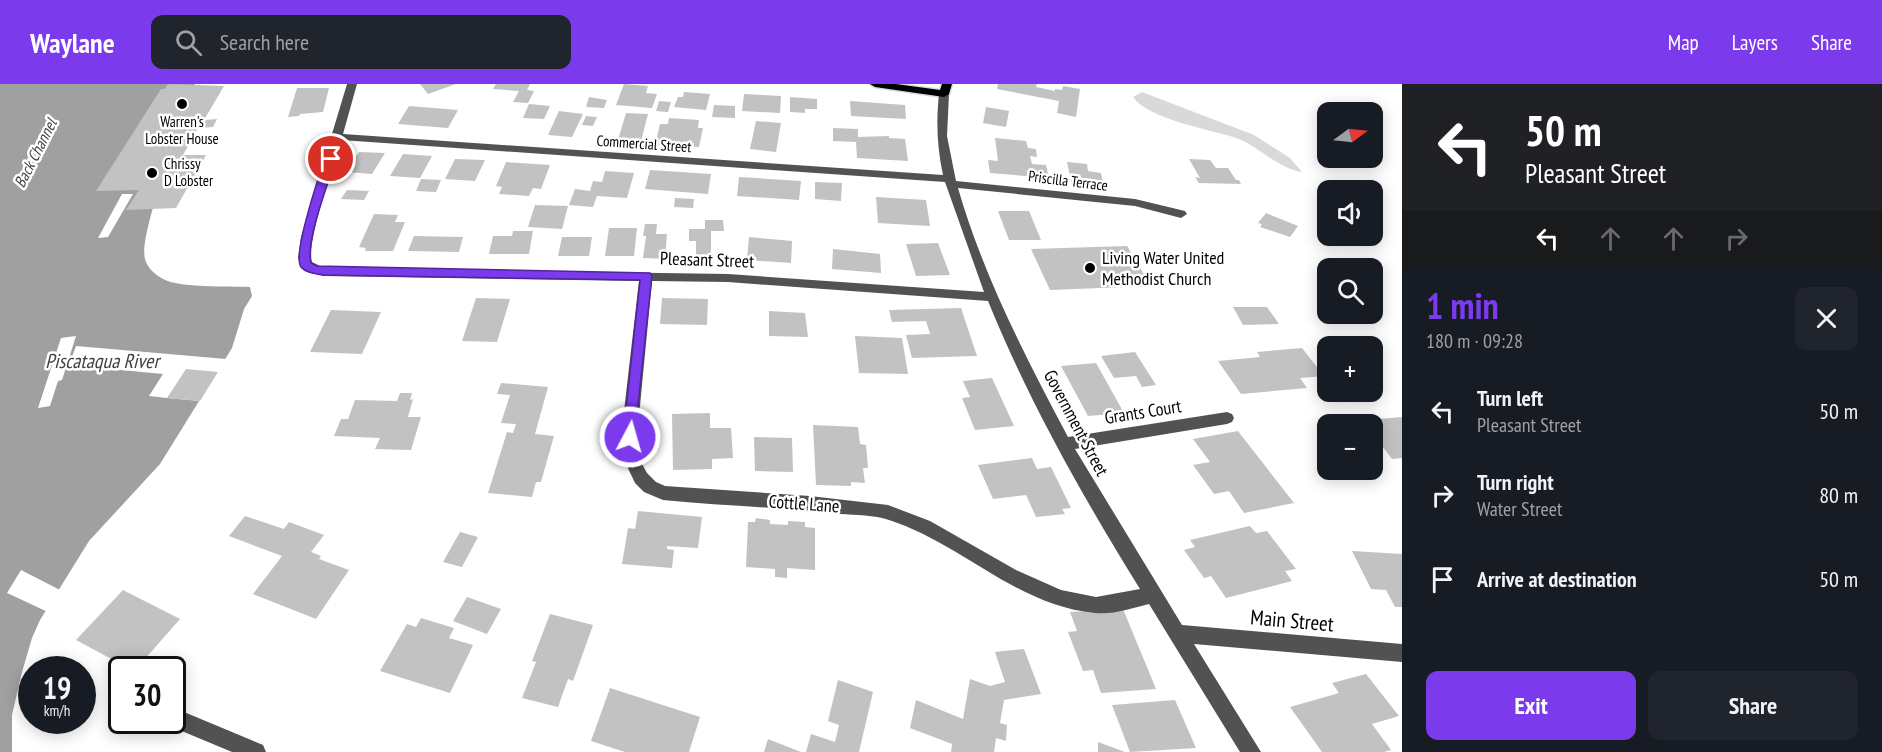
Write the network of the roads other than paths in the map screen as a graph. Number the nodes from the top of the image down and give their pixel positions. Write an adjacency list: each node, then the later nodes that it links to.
1 (352, 84): 4 (street)
2 (875, 84): 3 (main road)
3 (946, 89): 5 (street, Government Street)
4 (338, 137): 5 (street, Commercial Street); 7 (street, Pleasant Street)
5 (950, 181): 6 (street, Priscilla Terrace); 8 (street, Government Street)
6 (1181, 214)
7 (646, 276): 8 (street, Pleasant Street); 11 (street, Cottle Lane)
8 (992, 297): 10 (street, Government Street)
9 (1227, 418): 10 (street, Grants Court)
10 (1064, 444): 11 (street, Government Street)
11 (1154, 594): 12 (street, Government Street)
12 (1179, 634): 13 (street, Main Street); 16 (street, Government Street)
13 (1402, 653)
14 (186, 723): 15 (street)
15 (256, 752)
16 (1251, 752)

